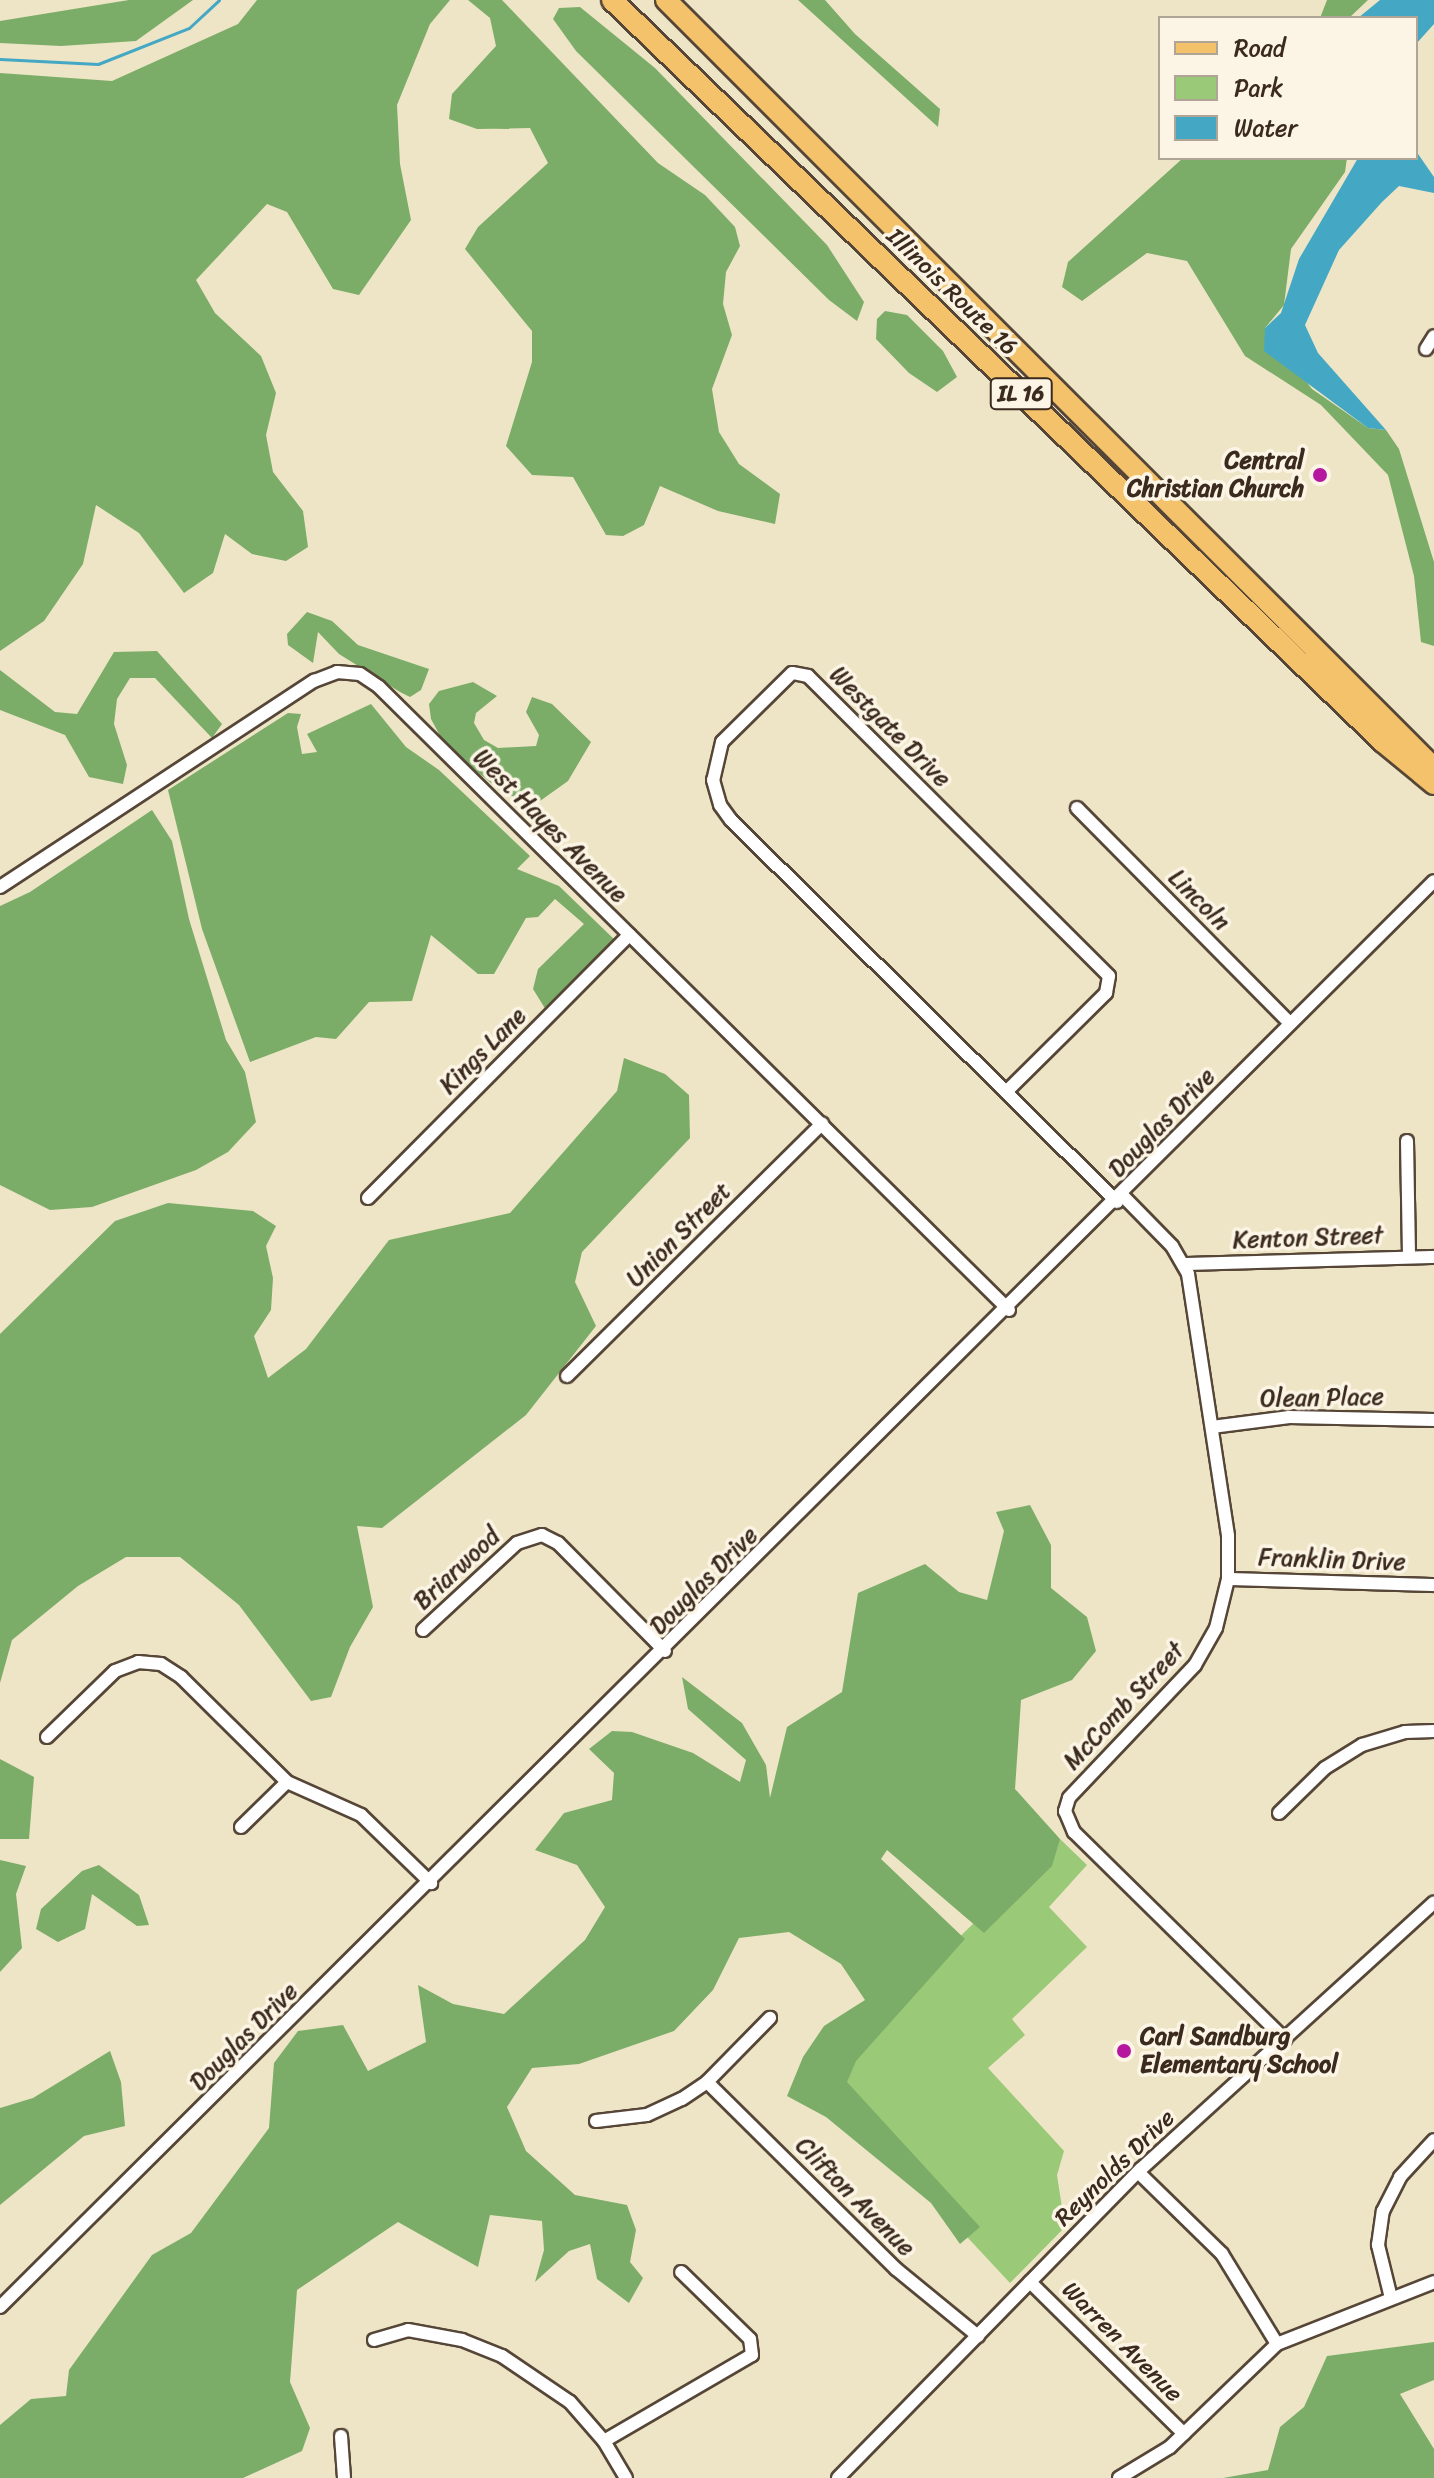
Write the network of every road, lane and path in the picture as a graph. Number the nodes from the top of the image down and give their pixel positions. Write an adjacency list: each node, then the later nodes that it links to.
1 (612, 0): 6 (main road, Illinois Route 16 / IL 16)
2 (666, 0): 5 (main road, Illinois Route 16 / IL 16)
3 (1434, 336): 4 (street)
4 (1426, 349)
5 (1434, 768)
6 (1434, 784)
7 (1077, 808): 11 (street, Lincoln)
8 (1434, 881): 11 (street, Douglas Drive)
9 (0, 887): 10 (street, West Hayes Avenue)
10 (629, 935): 13 (street, West Hayes Avenue); 15 (street, Kings Lane)
11 (1289, 1022): 16 (street, Douglas Drive)
12 (1006, 1092): 12 (street, Westgate Drive); 16 (street, Westgate Drive)
13 (822, 1124): 20 (street, West Hayes Avenue); 21 (street, Union Street)
14 (1407, 1141): 17 (street)
15 (368, 1198)
16 (1120, 1199): 19 (street); 20 (street, Douglas Drive)
17 (1409, 1257): 18 (street, Kenton Street); 19 (street, Kenton Street)
18 (1434, 1257)
19 (1184, 1264): 23 (street, McComb Street)
20 (1009, 1310): 27 (street, Douglas Drive)
21 (567, 1376)
22 (1434, 1420): 23 (street, Olean Place)
23 (1212, 1427): 24 (street, McComb Street)
24 (1228, 1579): 25 (street, Franklin Drive); 36 (street, McComb Street)
25 (1434, 1585)
26 (423, 1630): 27 (street, Briarwood)
27 (665, 1651): 33 (street, Douglas Drive)
28 (1434, 1731): 31 (street)
29 (47, 1737): 30 (street)
30 (287, 1782): 32 (street); 33 (street)
31 (1279, 1813)
32 (241, 1827)
33 (431, 1883): 45 (street, Douglas Drive)
34 (1434, 1902): 36 (street, Reynolds Drive)
35 (770, 2018): 37 (street)
36 (1285, 2039): 40 (street, Reynolds Drive)
37 (707, 2082): 38 (street); 46 (street, Clifton Avenue)
38 (596, 2121)
39 (1434, 2140): 44 (street)
40 (1138, 2172): 42 (street, Reynolds Drive); 48 (street)
41 (681, 2272): 51 (street)
42 (1030, 2282): 46 (street, Reynolds Drive); 49 (street, Warren Avenue)
43 (1434, 2282): 44 (street)
44 (1391, 2298): 48 (street)
45 (0, 2307)
46 (978, 2336): 54 (street, Reynolds Drive)
47 (374, 2340): 51 (street)
48 (1277, 2344): 49 (street)
49 (1184, 2434): 55 (street)
50 (341, 2436): 52 (street)
51 (604, 2441): 53 (street)
52 (344, 2478)
53 (626, 2478)
54 (838, 2478)
55 (1119, 2478)

